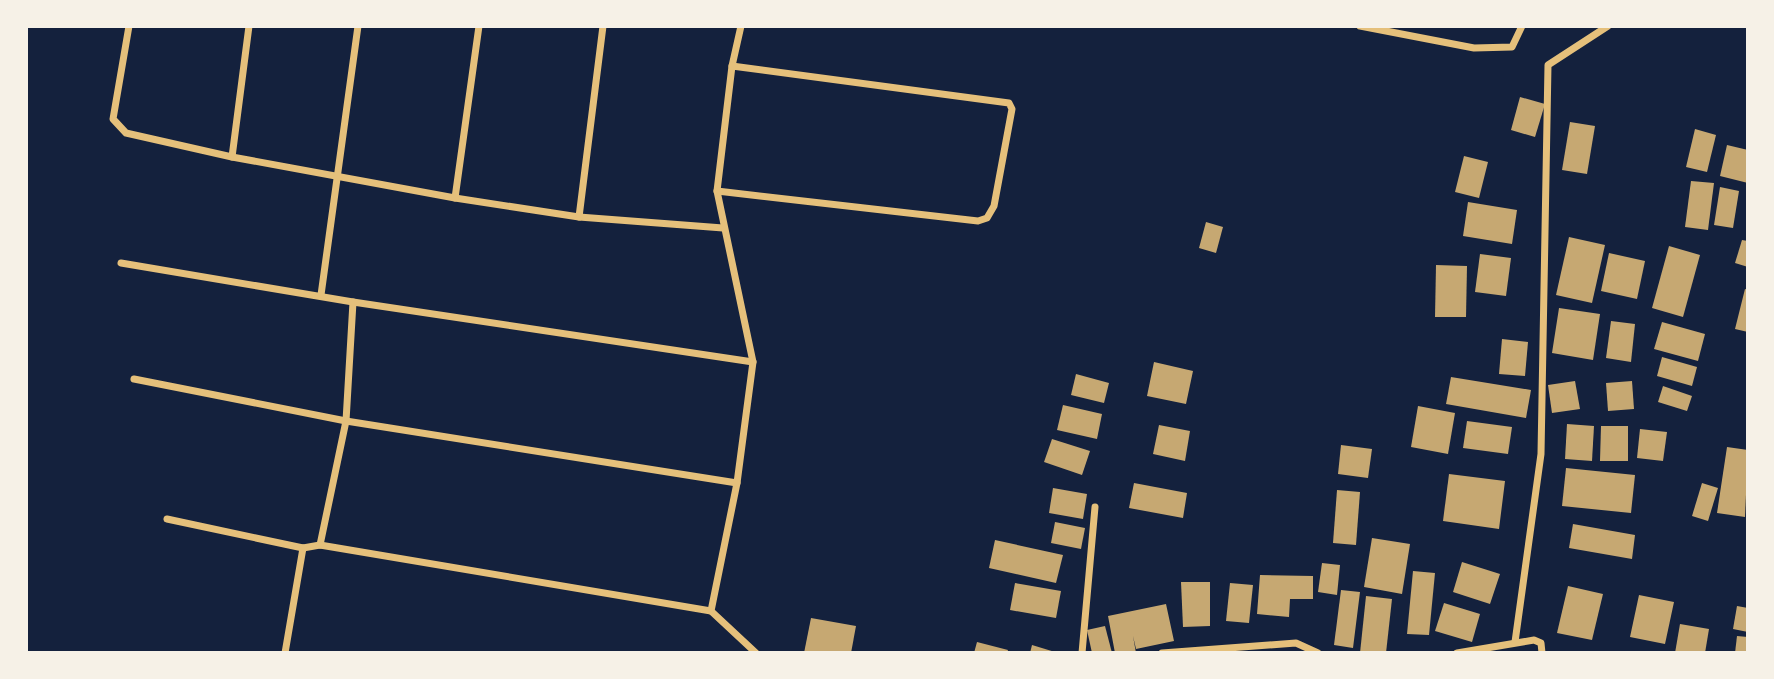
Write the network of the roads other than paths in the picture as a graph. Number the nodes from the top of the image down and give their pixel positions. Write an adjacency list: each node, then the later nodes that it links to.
1 (129, 26): 11 (street)
2 (248, 26): 11 (street)
3 (358, 26): 12 (street)
4 (479, 26): 14 (street)
5 (603, 26): 15 (street)
6 (741, 26): 10 (street)
7 (1360, 26): 8 (street)
8 (1522, 26)
9 (1608, 26): 29 (street)
10 (732, 66): 13 (street); 13 (street)
11 (232, 157): 12 (street)
12 (339, 177): 14 (street); 18 (street)
13 (717, 191): 16 (street)
14 (455, 198): 15 (street)
15 (579, 218): 16 (street)
16 (723, 228): 20 (street)
17 (121, 264): 18 (street)
18 (321, 295): 19 (street)
19 (353, 302): 20 (street); 22 (street)
20 (753, 362): 23 (street)
21 (134, 379): 22 (street)
22 (346, 421): 23 (street); 26 (street)
23 (737, 483): 28 (street)
24 (1095, 507): 32 (street)
25 (167, 519): 27 (street)
26 (320, 545): 27 (street); 28 (street)
27 (303, 548): 30 (street)
28 (711, 611): 31 (street)
29 (1515, 642): 35 (street); 36 (street)
30 (285, 653)
31 (756, 653)
32 (1082, 653)
33 (1163, 653): 34 (street)
34 (1318, 653)
35 (1457, 653)
36 (1542, 653)

